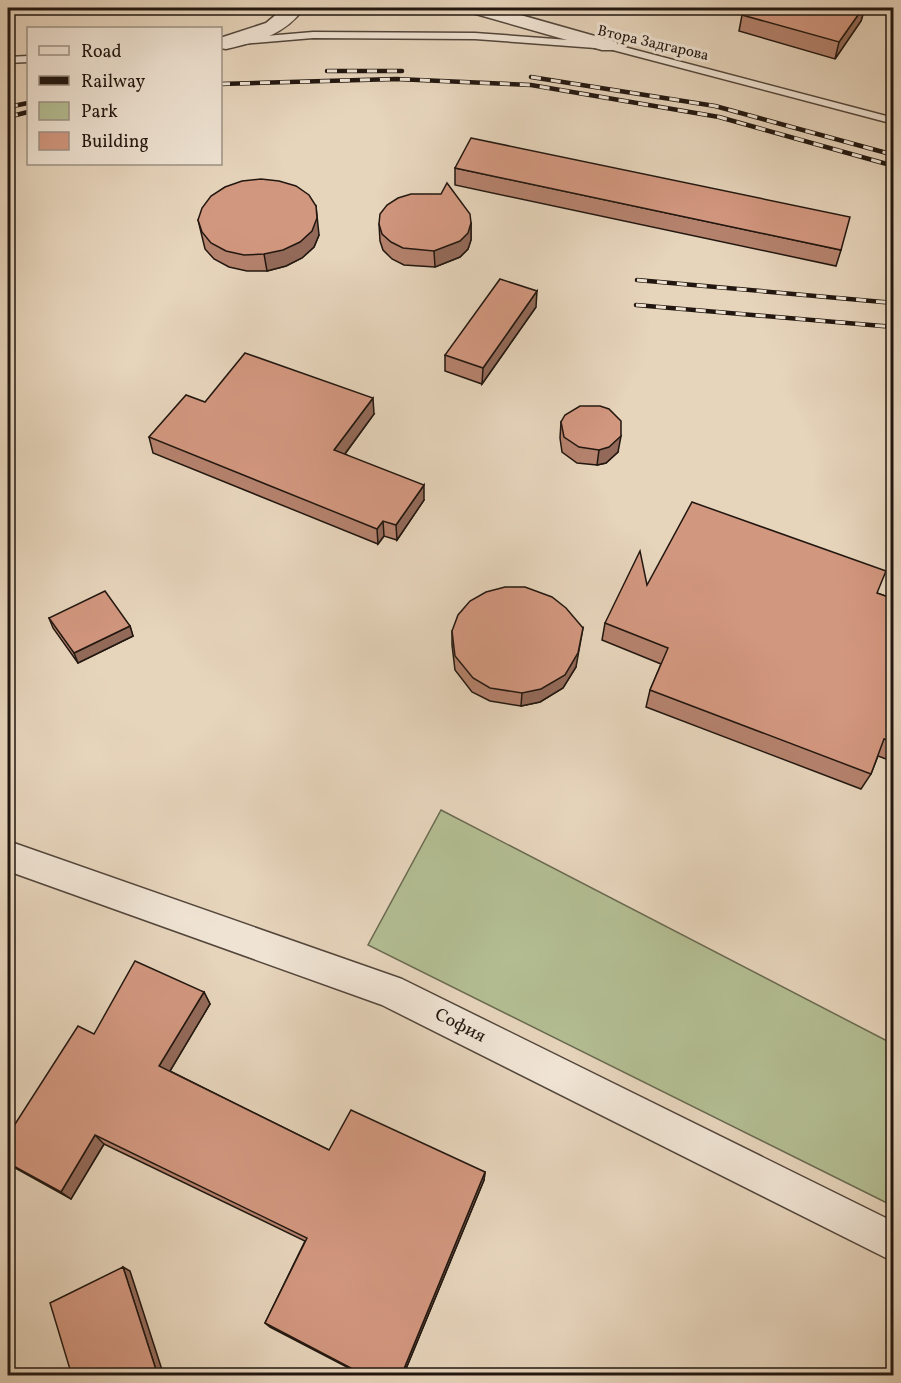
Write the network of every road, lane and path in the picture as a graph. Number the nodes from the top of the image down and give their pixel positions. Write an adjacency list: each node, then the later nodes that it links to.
1 (294, 8): 3 (street)
2 (476, 8): 4 (street)
3 (223, 43): 4 (lane, Втора Задгарова)
4 (609, 46): 7 (lane, Втора Задгарова)
5 (27, 59): 6 (lane)
6 (8, 60)
7 (894, 121)
8 (8, 856): 9 (street, София)
9 (894, 1243)

